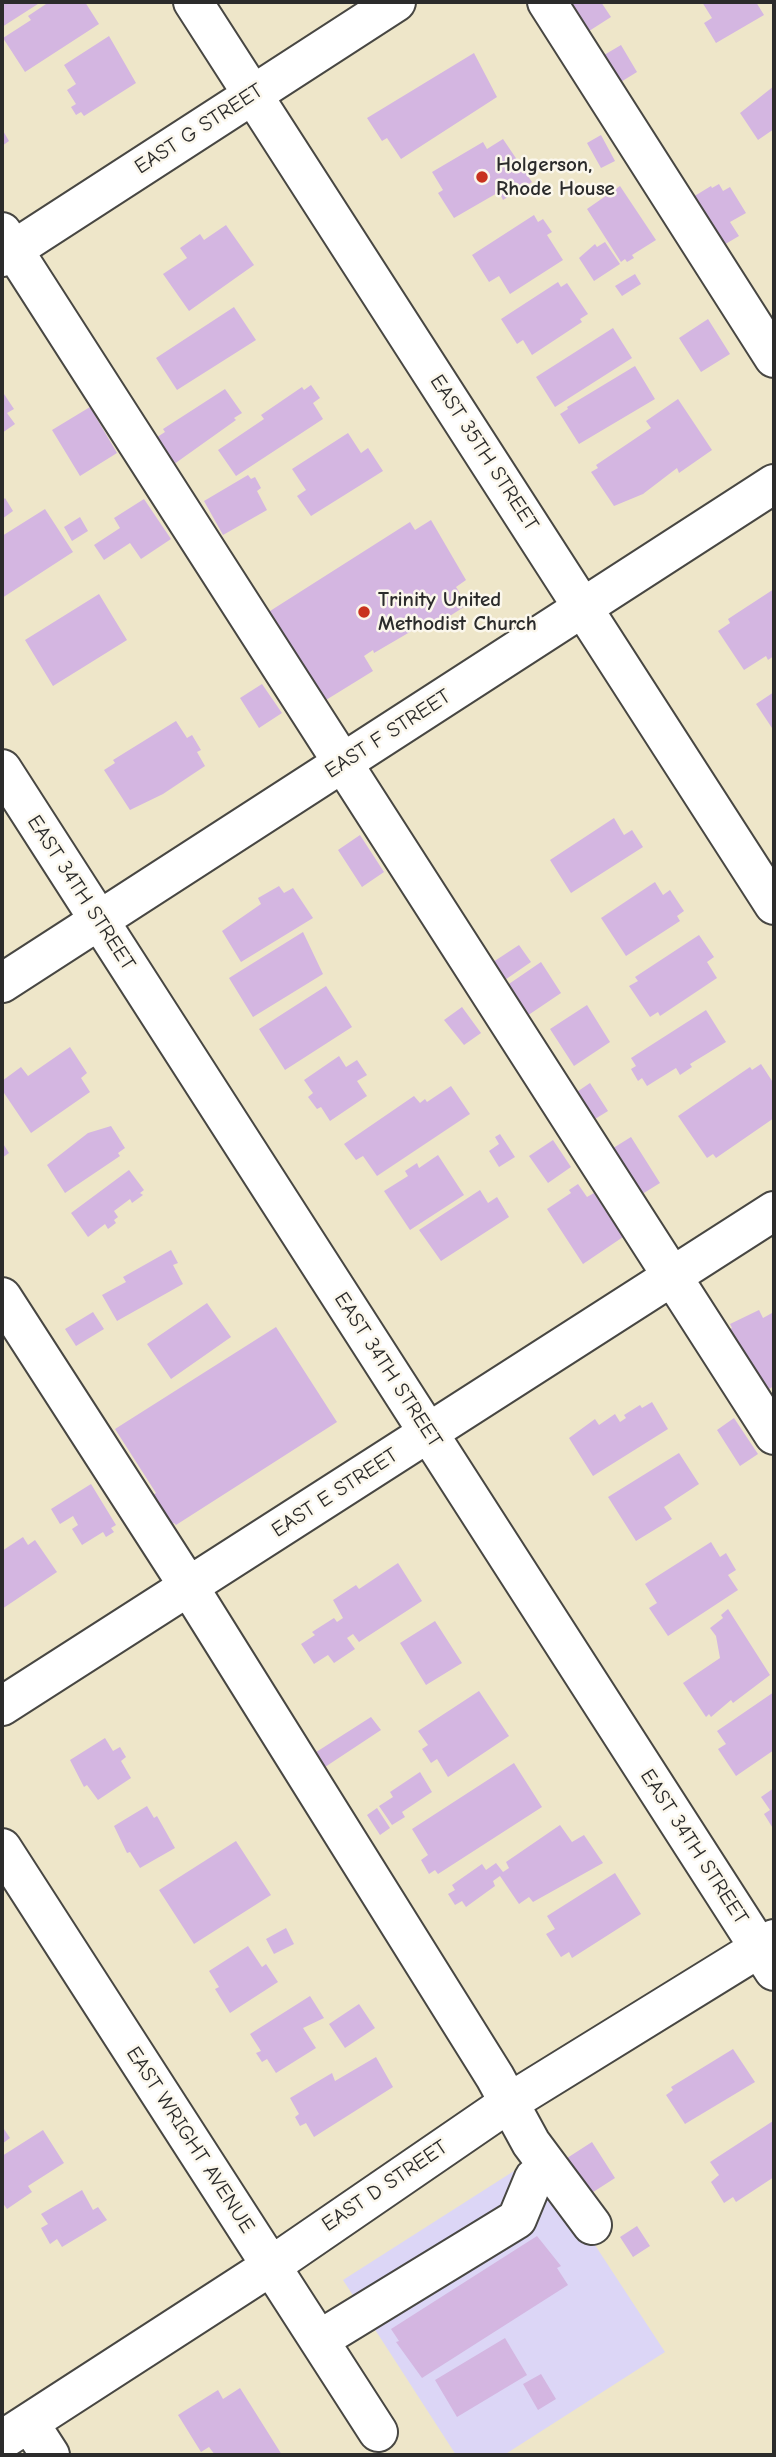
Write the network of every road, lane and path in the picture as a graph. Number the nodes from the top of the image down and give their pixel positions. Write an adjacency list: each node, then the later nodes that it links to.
1 (193, 2): 4 (street, EAST 35TH STREET)
2 (396, 2): 4 (street, EAST G STREET)
3 (547, 2): 6 (street)
4 (252, 94): 5 (street, EAST G STREET); 8 (street, EAST 35TH STREET)
5 (6, 246): 9 (street)
6 (774, 358)
7 (774, 484): 8 (street, EAST F STREET)
8 (583, 608): 9 (street, EAST F STREET); 11 (street, EAST 35TH STREET)
9 (343, 763): 12 (street, EAST F STREET); 15 (street)
10 (2, 769): 12 (street, EAST 34TH STREET)
11 (774, 905)
12 (99, 921): 13 (street, EAST F STREET); 17 (street, EAST 34TH STREET)
13 (2, 983)
14 (774, 1211): 15 (street, EAST E STREET)
15 (673, 1277): 17 (street, EAST E STREET); 18 (street)
16 (2, 1297): 19 (street)
17 (428, 1433): 19 (street, EAST E STREET); 22 (street, EAST 34TH STREET)
18 (774, 1435)
19 (189, 1587): 20 (street, EAST E STREET); 23 (street)
20 (2, 1706)
21 (2, 1848): 26 (street, EAST WRIGHT AVENUE)
22 (769, 1953): 23 (street, EAST D STREET)
23 (510, 2102): 24 (street); 26 (street, EAST D STREET)
24 (548, 2168): 25 (street); 27 (street)
25 (592, 2225)
26 (271, 2266): 27 (street, EAST WRIGHT AVENUE); 28 (street, EAST D STREET)
27 (319, 2340): 29 (street, EAST WRIGHT AVENUE)
28 (16, 2432): 30 (street)
29 (378, 2432)
30 (50, 2455)

